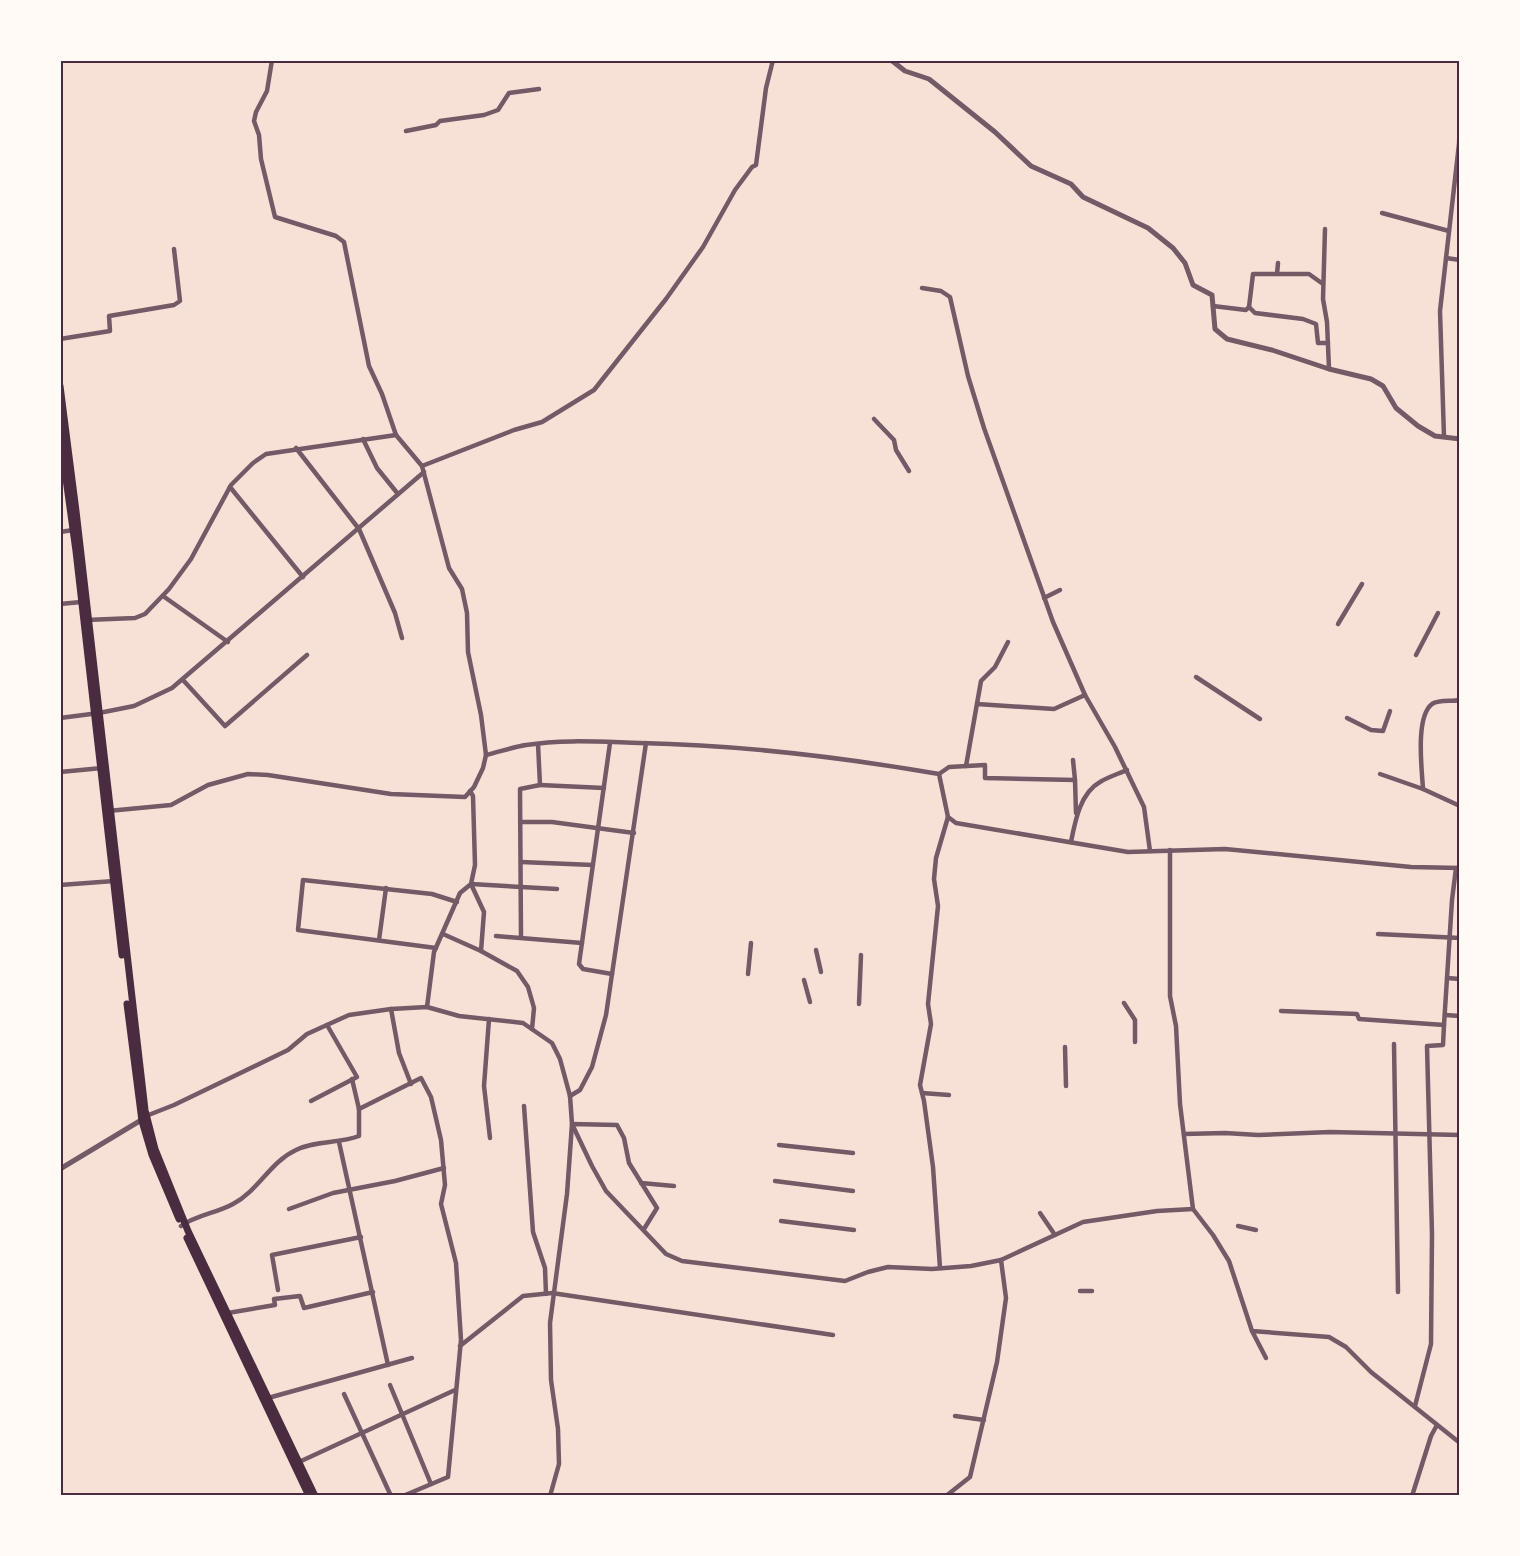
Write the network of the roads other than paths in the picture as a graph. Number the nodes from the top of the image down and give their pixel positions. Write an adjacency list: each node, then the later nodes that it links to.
1 (272, 60): 25 (street)
2 (772, 60): 31 (street)
3 (891, 60): 17 (street)
4 (539, 89): 6 (street)
5 (1460, 119): 9 (street)
6 (406, 131)
7 (1383, 213): 9 (street)
8 (1325, 229): 15 (street)
9 (1449, 231): 11 (street)
10 (174, 249): 19 (street)
11 (1446, 258): 12 (street); 26 (street)
12 (1460, 260)
13 (1278, 263): 14 (street)
14 (1277, 274): 15 (street); 18 (street)
15 (1323, 284): 20 (street)
16 (922, 288): 43 (street)
17 (1213, 306): 18 (street); 21 (street)
18 (1249, 307): 20 (street)
19 (60, 339)
20 (1328, 343): 21 (street)
21 (1329, 369): 26 (street)
22 (60, 386): 30 (main road)
23 (874, 419): 32 (street)
24 (60, 435): 30 (main road)
25 (396, 435): 27 (street); 31 (street)
26 (1444, 437): 28 (street)
27 (363, 439): 29 (street); 35 (street)
28 (1460, 439)
29 (296, 448): 34 (street); 36 (street)
30 (64, 451): 37 (main road); 47 (main road)
31 (422, 466): 33 (street)
32 (909, 471)
33 (424, 472): 35 (street); 67 (street)
34 (230, 488): 39 (street); 42 (street)
35 (398, 495): 36 (street)
36 (359, 529): 39 (street); 49 (street)
37 (73, 530): 38 (street); 44 (main road)
38 (60, 532)
39 (303, 577): 50 (street)
40 (1362, 584): 48 (street)
41 (1060, 590): 43 (street)
42 (162, 596): 47 (street); 50 (street)
43 (1044, 598): 56 (street)
44 (81, 602): 45 (street); 47 (main road)
45 (60, 604)
46 (1438, 613): 53 (street)
47 (86, 620): 60 (main road)
48 (1338, 624)
49 (402, 638)
50 (228, 642): 55 (street)
51 (1008, 642): 58 (street)
52 (307, 655): 55 (street)
53 (1416, 655)
54 (1196, 676): 62 (street)
55 (183, 680): 60 (street)
56 (1085, 695): 58 (street); 71 (street)
57 (1460, 700): 78 (street)
58 (977, 704): 69 (street)
59 (1390, 711): 63 (street)
60 (97, 713): 61 (street); 70 (main road)
61 (60, 718)
62 (1260, 718)
63 (1347, 718)
64 (610, 743): 65 (street); 66 (street); 77 (street)
65 (646, 743): 73 (street); 88 (street)
66 (538, 744): 67 (street); 76 (street)
67 (486, 755): 79 (street)
68 (1073, 760): 75 (street)
69 (966, 766): 73 (street); 75 (street)
70 (103, 769): 72 (street); 81 (main road)
71 (1127, 770): 82 (street); 91 (street)
72 (60, 772)
73 (939, 774): 83 (street)
74 (1380, 774): 78 (street)
75 (1075, 780): 82 (street)
76 (540, 785): 77 (street); 84 (street)
77 (604, 788): 86 (street)
78 (1423, 789): 80 (street)
79 (470, 791): 81 (street); 96 (street)
80 (1460, 806)
81 (108, 811): 95 (main road)
82 (1077, 816): 89 (street)
83 (948, 817): 85 (street); 87 (street)
84 (520, 822): 86 (street); 92 (street)
85 (957, 823): 87 (street); 89 (street)
86 (598, 827): 88 (street); 93 (street)
87 (944, 829): 141 (street)
88 (634, 833): 118 (street)
89 (1071, 842): 91 (street)
90 (1170, 850): 91 (street); 94 (street); 150 (street)
91 (1150, 851)
92 (522, 862): 93 (street); 98 (street)
93 (593, 866): 111 (street)
94 (1458, 868): 101 (street)
95 (116, 881): 97 (street); 147 (main road)
96 (471, 884): 98 (street); 102 (street); 115 (street)
97 (60, 885)
98 (521, 887): 100 (street); 107 (street)
99 (386, 888): 102 (street); 110 (street); 110 (street)
100 (557, 889)
101 (1452, 900): 103 (street); 108 (street)
102 (457, 902): 104 (street)
103 (1460, 902)
104 (443, 934): 113 (street); 115 (street)
105 (1378, 934): 108 (street)
106 (496, 936): 107 (street)
107 (521, 938): 111 (street)
108 (1450, 938): 109 (street); 120 (street)
109 (1460, 938)
110 (379, 940): 113 (street)
111 (582, 943): 118 (street)
112 (751, 943): 119 (street)
113 (436, 948): 126 (street)
114 (816, 950): 117 (street)
115 (481, 951): 134 (street)
116 (861, 955): 125 (street)
117 (821, 972)
118 (612, 974): 143 (street)
119 (748, 974)
120 (1447, 978): 121 (street); 129 (street)
121 (1460, 979)
122 (804, 980): 123 (street)
123 (810, 1002)
124 (1124, 1003): 135 (street)
125 (859, 1004)
126 (427, 1007): 127 (street); 131 (street)
127 (390, 1009): 132 (street); 139 (street)
128 (1281, 1011): 133 (street)
129 (1445, 1015): 130 (street); 133 (street)
130 (1460, 1016)
131 (489, 1019): 134 (street); 153 (street)
132 (327, 1025): 138 (street); 147 (street)
133 (1444, 1025): 151 (street)
134 (532, 1029): 143 (street)
135 (1136, 1042)
136 (1394, 1044): 149 (street)
137 (1065, 1047): 140 (street)
138 (352, 1079): 144 (street); 146 (street)
139 (411, 1084): 146 (street); 157 (street)
140 (1066, 1086)
141 (922, 1093): 142 (street); 176 (street)
142 (949, 1095)
143 (570, 1096): 148 (street)
144 (311, 1101)
145 (524, 1106): 183 (street)
146 (359, 1108): 154 (street)
147 (144, 1118): 158 (street); 168 (main road)
148 (572, 1124): 160 (street); 170 (street); 182 (street)
149 (1396, 1133): 150 (street); 151 (street); 181 (street)
150 (1184, 1134): 165 (street)
151 (1430, 1134): 152 (street); 195 (street)
152 (1460, 1135)
153 (490, 1138)
154 (339, 1142): 162 (street); 168 (street)
155 (779, 1145): 156 (street)
156 (853, 1153)
157 (444, 1168): 162 (street); 187 (street)
158 (60, 1169)
159 (775, 1181): 163 (street)
160 (641, 1183): 161 (street); 170 (street)
161 (674, 1186)
162 (350, 1190): 164 (street); 174 (street)
163 (853, 1191)
164 (289, 1209)
165 (1192, 1209): 173 (street); 185 (street)
166 (1040, 1213): 173 (street)
167 (781, 1221): 171 (street)
168 (183, 1224): 184 (main road); 196 (main road)
169 (1238, 1226): 172 (street)
170 (644, 1229): 176 (street)
171 (854, 1230)
172 (1256, 1230)
173 (1055, 1234): 175 (street)
174 (361, 1237): 177 (street); 180 (street)
175 (1001, 1260): 176 (street); 199 (street)
176 (940, 1268)
177 (278, 1290)
178 (1080, 1291): 179 (street)
179 (1092, 1291)
180 (373, 1292): 184 (street); 190 (street)
181 (1398, 1292)
182 (552, 1293): 183 (street); 186 (street); 209 (street)
183 (546, 1294): 187 (street)
184 (228, 1313): 194 (main road)
185 (1252, 1331): 188 (street); 195 (street)
186 (833, 1335)
187 (460, 1346): 192 (street)
188 (1266, 1358)
189 (412, 1359): 190 (street)
190 (388, 1365): 194 (street)
191 (390, 1385): 197 (street)
192 (455, 1390): 197 (street); 204 (street)
193 (344, 1394): 201 (street)
194 (268, 1398): 196 (main road)
195 (1415, 1406): 200 (street)
196 (273, 1413): 203 (main road); 205 (main road)
197 (403, 1415): 201 (street); 204 (street)
198 (955, 1416): 199 (street)
199 (984, 1420): 210 (street)
200 (1437, 1425): 202 (street); 211 (street)
201 (363, 1433): 203 (street); 207 (street)
202 (1460, 1443)
203 (299, 1462): 206 (main road)
204 (431, 1484): 208 (street)
205 (309, 1496)
206 (315, 1496)
207 (391, 1496)
208 (404, 1496)
209 (550, 1496)
210 (946, 1496)
211 (1412, 1496)

